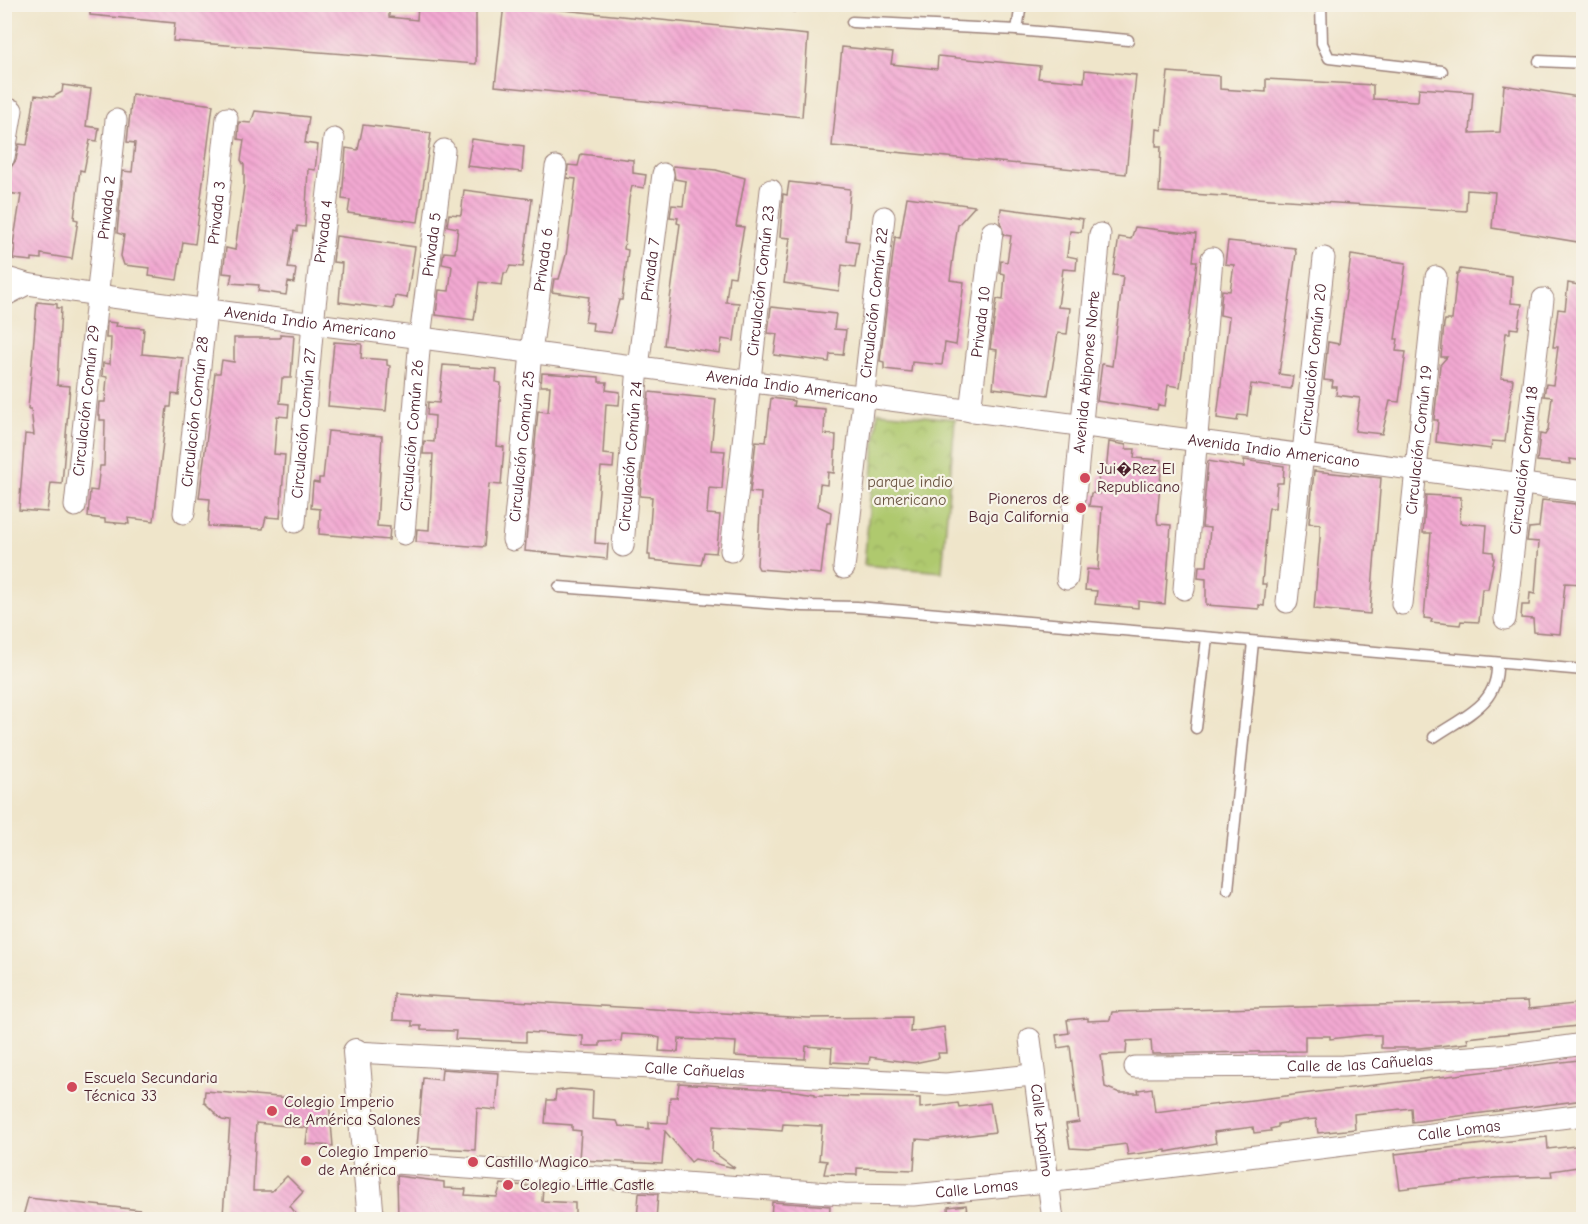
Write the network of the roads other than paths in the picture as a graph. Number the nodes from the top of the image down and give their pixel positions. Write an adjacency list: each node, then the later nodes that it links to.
1 (1021, 4): 4 (lane)
2 (1321, 4): 8 (lane)
3 (852, 22): 4 (lane)
4 (1017, 30): 5 (lane)
5 (1128, 40)
6 (1539, 61): 7 (lane)
7 (1584, 63)
8 (1442, 71)
9 (12, 110): 14 (street)
10 (227, 118): 29 (street, Privada 3)
11 (116, 120): 26 (street, Privada 2)
12 (334, 139): 30 (street, Privada 4)
13 (444, 150): 31 (street, Privada 5)
14 (4, 157)
15 (556, 166): 32 (street, Privada 6)
16 (663, 174): 33 (street, Privada 7)
17 (771, 190): 34 (street, Circulación Común 23)
18 (884, 217): 35 (street, Circulación Común 22)
19 (992, 232): 36 (street, Privada 10)
20 (1100, 234): 37 (street, Avenida Abipones Norte)
21 (1212, 258): 38 (street)
22 (1324, 258): 39 (street, Circulación Común 20)
23 (4, 277): 25 (street, Avenida Indio Americano)
24 (1436, 277): 40 (street, Circulación Común 19)
25 (27, 284): 26 (street, Avenida Indio Americano); 27 (street)
26 (97, 295): 29 (street, Avenida Indio Americano); 43 (street, Circulación Común 29)
27 (4, 296)
28 (1543, 299): 41 (street, Circulación Común 18)
29 (206, 309): 30 (street, Avenida Indio Americano); 44 (street, Circulación Común 28)
30 (313, 323): 31 (street, Avenida Indio Americano); 45 (street, Circulación Común 27)
31 (420, 338): 32 (street, Avenida Indio Americano); 46 (street, Circulación Común 26)
32 (531, 352): 33 (street, Avenida Indio Americano); 47 (street, Circulación Común 25)
33 (638, 367): 34 (street, Avenida Indio Americano); 48 (street, Circulación Común 24)
34 (748, 381): 35 (street, Avenida Indio Americano); 49 (street, Circulación Común 23)
35 (863, 396): 36 (street, Avenida Indio Americano); 50 (street, Circulación Común 22)
36 (970, 411): 37 (street, Avenida Indio Americano)
37 (1082, 426): 38 (street, Avenida Indio Americano); 51 (street, Avenida Abipones Norte)
38 (1197, 441): 39 (street, Avenida Indio Americano); 53 (street)
39 (1303, 455): 40 (street, Avenida Indio Americano); 54 (street, Circulación Común 20)
40 (1416, 470): 41 (street, Avenida Indio Americano); 55 (street, Circulación Común 19)
41 (1521, 484): 42 (street, Avenida Indio Americano); 56 (street, Circulación Común 18)
42 (1584, 492)
43 (75, 506)
44 (184, 513)
45 (295, 522)
46 (404, 534)
47 (513, 540)
48 (623, 546)
49 (730, 551)
50 (844, 568)
51 (1067, 579)
52 (559, 587): 57 (lane)
53 (1184, 589)
54 (1287, 602)
55 (1402, 604)
56 (1505, 619)
57 (1207, 638): 58 (lane); 61 (lane)
58 (1252, 642): 59 (lane); 63 (lane)
59 (1497, 663): 60 (lane); 62 (lane)
60 (1584, 670)
61 (1196, 728)
62 (1434, 737)
63 (1228, 890)
64 (1030, 1039): 68 (street, Calle Ixpalino)
65 (1584, 1044): 67 (street, Calle de las Cañuelas)
66 (356, 1052): 68 (street, Calle Cañuelas); 70 (street)
67 (1135, 1067)
68 (1032, 1075): 71 (street, Calle Ixpalino)
69 (1584, 1115): 71 (street, Calle Lomas)
70 (366, 1161): 71 (street, Calle Lomas); 72 (street)
71 (1047, 1182): 73 (street, Calle Ixpalino)
72 (370, 1220)
73 (1053, 1220)

